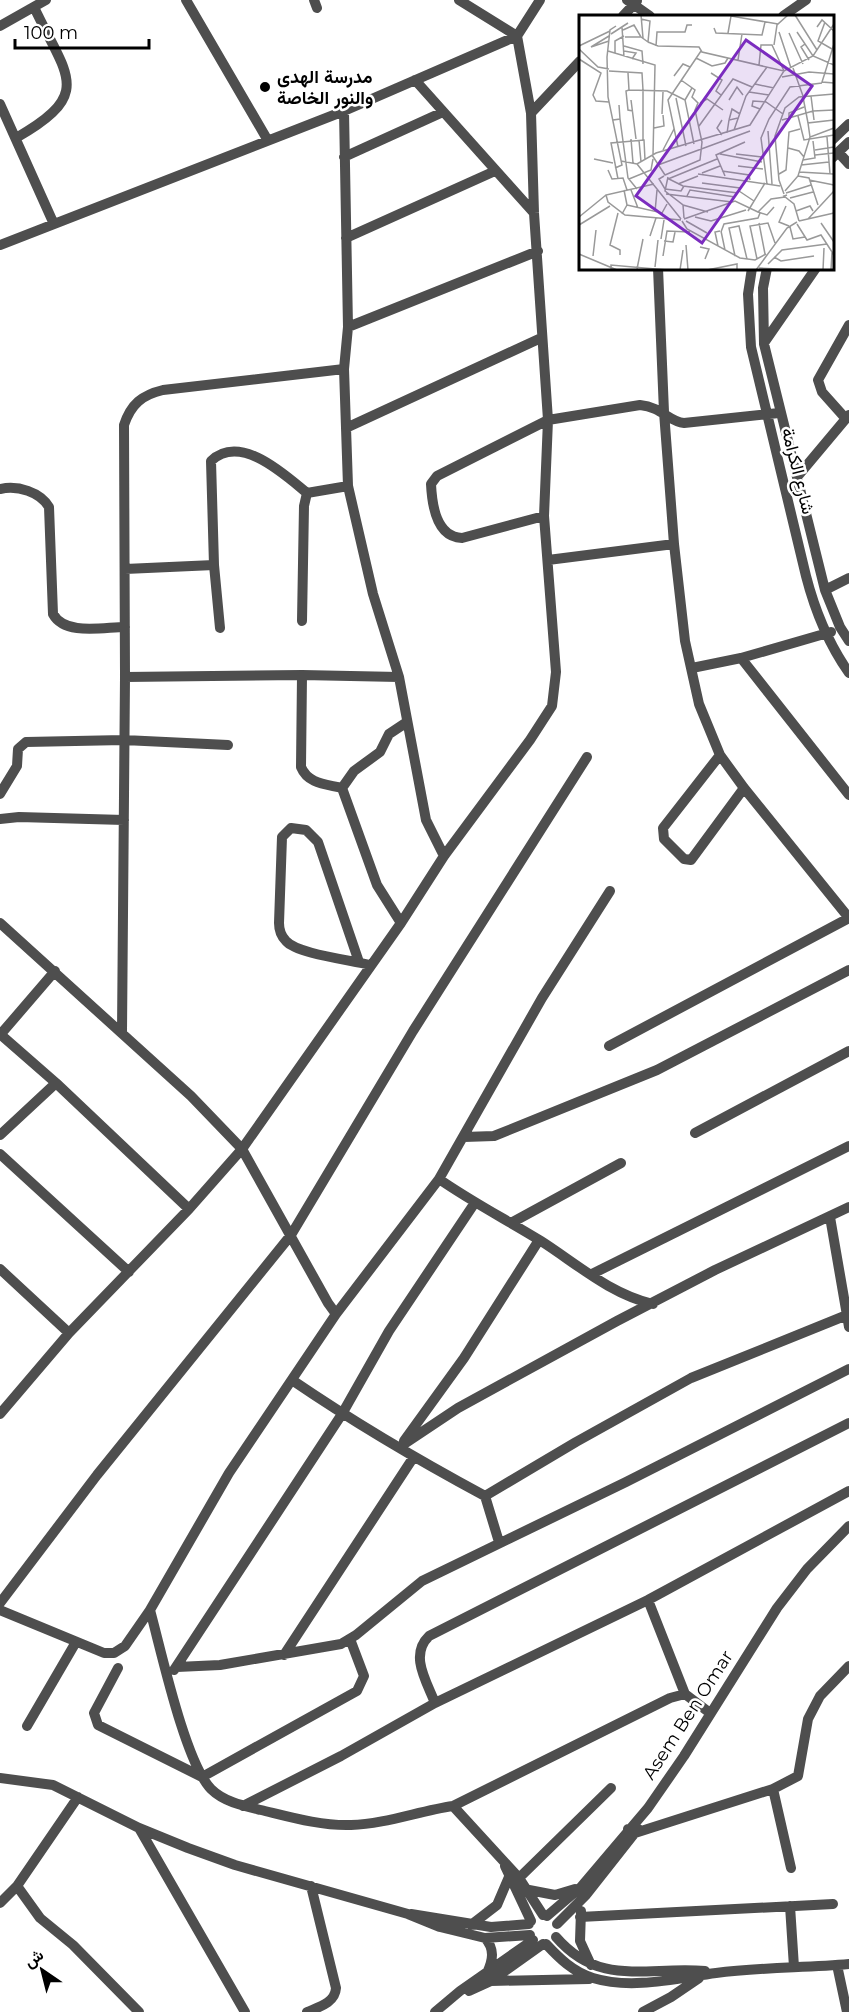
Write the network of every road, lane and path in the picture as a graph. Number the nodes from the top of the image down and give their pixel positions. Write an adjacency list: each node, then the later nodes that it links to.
1 (46, 0): 7 (street)
2 (186, 0): 22 (street)
3 (459, 0): 12 (street)
4 (540, 0): 12 (street)
5 (806, 0): 10 (street)
6 (633, 2): 8 (street); 9 (street)
7 (33, 8): 11 (street); 20 (street)
8 (624, 15)
9 (649, 15)
10 (784, 15)
11 (0, 26)
12 (517, 36): 14 (street); 18 (street)
13 (579, 62): 18 (street)
14 (416, 80): 16 (street); 17 (street)
15 (0, 104): 20 (street)
16 (344, 111): 22 (street); 25 (street)
17 (444, 112): 25 (street); 27 (street)
18 (531, 113): 28 (street)
19 (849, 124): 21 (street)
20 (16, 138): 29 (street)
21 (834, 138)
22 (267, 139): 29 (street)
23 (849, 142): 24 (street)
24 (835, 155): 26 (street)
25 (344, 157): 30 (street)
26 (849, 164)
27 (495, 171): 28 (street); 30 (street)
28 (534, 213): 32 (street)
29 (53, 222): 31 (street)
30 (346, 238): 38 (street)
31 (0, 245)
32 (538, 251): 38 (street); 39 (street)
33 (657, 270): 42 (street)
34 (752, 270): 44 (street, شارع الكرامة)
35 (767, 270): 40 (street, شارع الكرامة)
36 (815, 270): 40 (street)
37 (849, 325): 45 (street)
38 (348, 327): 41 (street)
39 (541, 338): 46 (street); 47 (street)
40 (764, 344): 43 (street, شارع الكرامة)
41 (344, 369): 47 (street); 56 (street)
42 (664, 412): 44 (street); 46 (street); 53 (street)
43 (779, 413): 44 (street); 48 (street, شارع الكرامة)
44 (767, 415): 63 (street, شارع الكرامة)
45 (847, 417): 48 (street)
46 (548, 420): 52 (street); 52 (street)
47 (346, 428): 49 (street)
48 (797, 477): 58 (street, شارع الكرامة)
49 (348, 486): 51 (street); 70 (street)
50 (0, 489): 60 (street)
51 (307, 493): 55 (street); 59 (street)
52 (544, 516): 54 (street)
53 (674, 543): 54 (street); 66 (street)
54 (548, 560): 82 (street)
55 (213, 565): 56 (street); 62 (street)
56 (125, 569): 60 (street)
57 (849, 578): 58 (street)
58 (825, 590): 61 (street, شارع الكرامة)
59 (303, 621)
60 (125, 627): 69 (street)
61 (840, 627): 63 (street); 64 (street, شارع الكرامة)
62 (220, 628)
63 (825, 633): 65 (street); 67 (street, شارع الكرامة)
64 (849, 640)
65 (741, 658): 66 (street); 79 (street)
66 (692, 668): 74 (street)
67 (849, 673)
68 (302, 675): 69 (street); 70 (street); 76 (street)
69 (125, 677): 72 (street)
70 (399, 677): 71 (street)
71 (407, 722): 76 (street); 82 (street)
72 (124, 740): 73 (street); 78 (street); 81 (street)
73 (228, 745)
74 (720, 755): 77 (street); 77 (street)
75 (587, 757): 108 (street)
76 (342, 788): 86 (street)
77 (744, 788): 84 (street)
78 (0, 794)
79 (849, 795)
80 (0, 819): 81 (street)
81 (124, 820): 90 (street)
82 (444, 856): 86 (street)
83 (610, 891): 97 (street)
84 (849, 918): 92 (street)
85 (0, 923): 89 (street)
86 (401, 923): 87 (street)
87 (365, 964): 87 (street); 99 (street)
88 (849, 970): 97 (street)
89 (55, 971): 90 (street); 91 (street)
90 (122, 1032): 99 (street)
91 (0, 1035): 94 (street)
92 (609, 1046)
93 (849, 1051): 95 (street)
94 (56, 1083): 96 (street); 105 (street)
95 (695, 1133)
96 (0, 1135)
97 (464, 1137): 102 (street)
98 (849, 1146): 112 (street)
99 (242, 1149): 105 (street); 108 (street)
100 (0, 1154): 111 (street)
101 (621, 1163): 107 (street)
102 (439, 1179): 103 (street); 114 (street)
103 (474, 1204): 107 (street); 121 (street)
104 (849, 1207): 106 (street)
105 (189, 1209): 111 (street)
106 (830, 1217): 113 (street); 115 (street)
107 (511, 1223): 109 (street)
108 (291, 1235): 114 (street); 130 (street)
109 (539, 1240): 112 (street); 123 (street)
110 (0, 1269): 117 (street)
111 (129, 1272): 117 (street)
112 (592, 1274): 113 (street)
113 (652, 1304): 123 (street)
114 (336, 1314): 119 (street)
115 (847, 1315): 116 (street); 126 (street)
116 (849, 1327)
117 (69, 1333): 120 (street)
118 (849, 1369): 128 (street)
119 (292, 1380): 121 (street); 132 (street)
120 (0, 1414)
121 (342, 1414): 123 (street); 137 (street)
122 (849, 1423): 141 (street)
123 (401, 1446): 124 (street)
124 (413, 1458): 126 (street); 135 (street)
125 (849, 1491): 129 (street)
126 (485, 1496): 128 (street)
127 (849, 1526): 142 (street, Asem Ben Omar)
128 (499, 1542): 133 (street)
129 (648, 1600): 140 (street); 141 (street)
130 (0, 1603)
131 (0, 1610): 134 (street)
132 (150, 1610): 134 (street); 139 (street)
133 (350, 1639): 135 (street); 144 (street)
134 (76, 1642): 143 (street)
135 (284, 1655): 137 (street)
136 (849, 1666): 147 (street)
137 (177, 1667): 139 (street)
138 (118, 1668): 144 (street)
139 (169, 1678): 144 (street)
140 (685, 1694): 142 (street); 150 (street)
141 (435, 1703): 149 (street)
142 (710, 1713): 152 (street, Asem Ben Omar)
143 (27, 1726)
144 (202, 1777): 149 (street)
145 (0, 1778): 148 (street)
146 (611, 1788): 154 (street)
147 (772, 1789): 152 (street); 153 (street)
148 (78, 1797): 151 (street); 155 (street)
149 (243, 1806): 150 (street)
150 (453, 1806): 154 (street)
151 (139, 1828): 156 (street); 179 (street)
152 (632, 1831): 158 (street, Asem Ben Omar)
153 (791, 1868)
154 (514, 1878): 157 (street); 166 (street); 167 (street)
155 (17, 1886): 159 (street); 178 (street)
156 (310, 1886): 162 (street); 180 (street)
157 (529, 1890): 158 (street); 163 (street)
158 (583, 1891): 163 (street); 164 (street); 165 (street)
159 (0, 1903)
160 (833, 1904): 161 (street)
161 (790, 1906): 164 (street); 173 (street)
162 (408, 1914): 166 (street); 169 (street)
163 (545, 1915): 165 (street); 167 (street)
164 (580, 1917): 171 (street)
165 (556, 1924): 168 (street)
166 (471, 1925): 167 (street)
167 (535, 1935): 168 (street); 169 (street); 175 (street); 177 (street)
168 (556, 1937): 171 (street)
169 (484, 1938): 175 (street)
170 (849, 1964): 172 (street)
171 (591, 1965): 174 (street)
172 (837, 1965): 173 (street); 183 (street)
173 (794, 1968): 174 (street)
174 (714, 1973): 176 (street)
175 (489, 1977): 177 (street); 181 (street)
176 (699, 1977): 177 (street); 182 (street)
177 (594, 1979)
178 (139, 2012)
179 (244, 2012)
180 (308, 2012)
181 (435, 2012)
182 (643, 2012)
183 (848, 2012)

